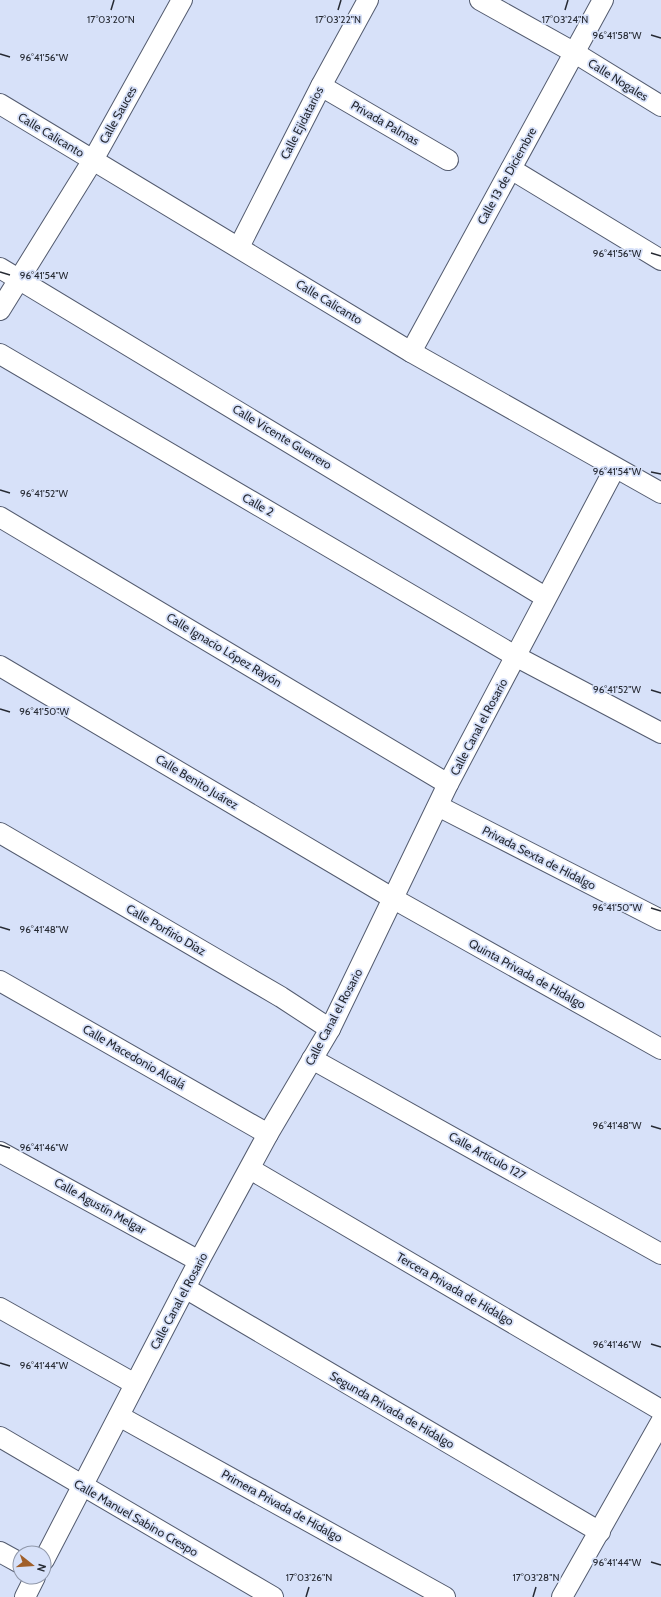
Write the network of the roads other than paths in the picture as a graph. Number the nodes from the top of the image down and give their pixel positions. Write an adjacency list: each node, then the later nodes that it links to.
1 (182, 0): 9 (street, Calle Sauces)
2 (368, 0): 6 (street, Calle Ejidatarios)
3 (480, 0): 5 (street, Calle Nogales)
4 (603, 0): 5 (street, Calle 13 de Diciembre)
5 (575, 53): 8 (street, Calle Nogales); 11 (street, Calle 13 de Diciembre)
6 (321, 86): 10 (street, Privada Palmas); 12 (street, Calle Ejidatarios)
7 (0, 104): 9 (street, Calle Calicanto)
8 (661, 106)
9 (93, 160): 12 (street, Calle Calicanto); 15 (street, Calle Sauces)
10 (448, 160)
11 (511, 170): 13 (street); 17 (street, Calle 13 de Diciembre)
12 (239, 247): 17 (street, Calle Calicanto)
13 (661, 260)
14 (0, 268): 15 (street, Calle Vicente Guerrero)
15 (18, 278): 16 (street, Calle Sauces); 22 (street, Calle Vicente Guerrero)
16 (0, 310)
17 (411, 352): 19 (street, Calle Calicanto)
18 (0, 354): 23 (street, Calle 2)
19 (615, 468): 20 (street, Calle Calicanto); 22 (street, Calle Canal el Rosario)
20 (661, 493)
21 (0, 517): 26 (street, Calle Ignacio López Rayón)
22 (545, 597): 23 (street, Calle Canal el Rosario)
23 (517, 657): 25 (street, Calle 2); 26 (street, Calle Canal el Rosario)
24 (0, 666): 29 (street, Calle Benito Juárez)
25 (661, 733)
26 (448, 784): 27 (street, Calle Canal el Rosario)
27 (438, 806): 29 (street, Calle Canal el Rosario); 30 (street, Privada Sexta de Hidalgo)
28 (0, 833): 32 (street, Calle Porfirio Díaz)
29 (394, 899): 32 (street, Calle Canal el Rosario); 33 (street, Quinta Privada de Hidalgo)
30 (661, 920)
31 (0, 981): 35 (street, Calle Macedonio Alcalá)
32 (330, 1030): 34 (street, Calle Canal el Rosario)
33 (661, 1049)
34 (312, 1059): 35 (street, Calle Canal el Rosario); 38 (street, Calle Artículo 127)
35 (268, 1134): 37 (street, Calle Canal el Rosario)
36 (0, 1152): 39 (street, Calle Agustín Melgar)
37 (250, 1169): 39 (street, Calle Canal el Rosario); 43 (street, Tercera Privada de Hidalgo)
38 (661, 1254)
39 (199, 1261): 40 (street, Calle Canal el Rosario)
40 (185, 1288): 42 (street, Calle Canal el Rosario); 48 (street, Segunda Privada de Hidalgo)
41 (0, 1308): 42 (street)
42 (135, 1384): 44 (street, Calle Canal el Rosario)
43 (661, 1410)
44 (119, 1416): 47 (street, Calle Canal el Rosario); 55 (street, Primera Privada de Hidalgo)
45 (661, 1422): 48 (street)
46 (0, 1437): 47 (street, Calle Manuel Sabino Crespo)
47 (82, 1486): 49 (street, Calle Canal el Rosario); 54 (street, Calle Manuel Sabino Crespo)
48 (600, 1532): 56 (street)
49 (52, 1545)
50 (0, 1552): 51 (street)
51 (12, 1559)
52 (32, 1585): 53 (street)
53 (25, 1597)
54 (273, 1597)
55 (445, 1597)
56 (562, 1597)

